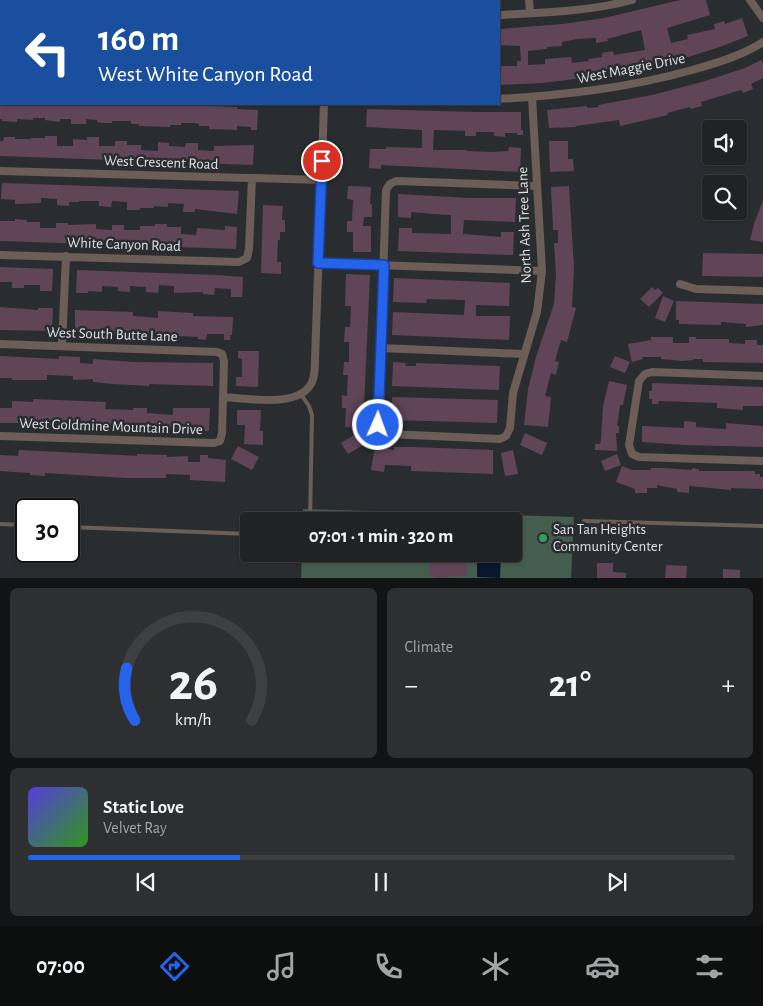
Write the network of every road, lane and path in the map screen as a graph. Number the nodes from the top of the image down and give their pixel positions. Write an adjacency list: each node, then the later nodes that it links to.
1 (529, 0): 4 (street)
2 (632, 0): 4 (street)
3 (750, 0): 6 (street)
4 (530, 14): 5 (street)
5 (500, 15)
6 (763, 18)
7 (763, 42): 8 (street, West Maggie Drive)
8 (532, 97): 9 (street, West Maggie Drive); 14 (street, North Ash Tree Lane)
9 (500, 99)
10 (324, 105): 13 (street)
11 (0, 171): 12 (street, West Crescent Road)
12 (252, 178): 13 (street, West Crescent Road); 16 (street, White Canyon Road)
13 (321, 180): 17 (street)
14 (536, 186): 18 (street); 19 (street, North Ash Tree Lane)
15 (0, 255): 16 (street, White Canyon Road)
16 (66, 256): 23 (street)
17 (318, 263): 18 (street); 27 (street)
18 (384, 265): 19 (street); 24 (street)
19 (542, 271): 25 (street, North Ash Tree Lane)
20 (680, 284): 21 (street)
21 (763, 292)
22 (0, 344): 23 (street, West South Butte Lane)
23 (62, 345): 28 (street, West South Butte Lane)
24 (381, 348): 25 (street); 25 (street, North Ash Tree Lane)
25 (523, 354)
26 (763, 376): 30 (street)
27 (301, 394): 28 (street); 31 (lane)
28 (223, 397): 29 (street, West Goldmine Mountain Drive)
29 (0, 436)
30 (763, 461)
31 (310, 512)
32 (584, 521): 35 (lane)
33 (0, 524): 34 (lane)
34 (15, 525)
35 (763, 526)
36 (80, 527): 37 (lane)
37 (240, 534)

